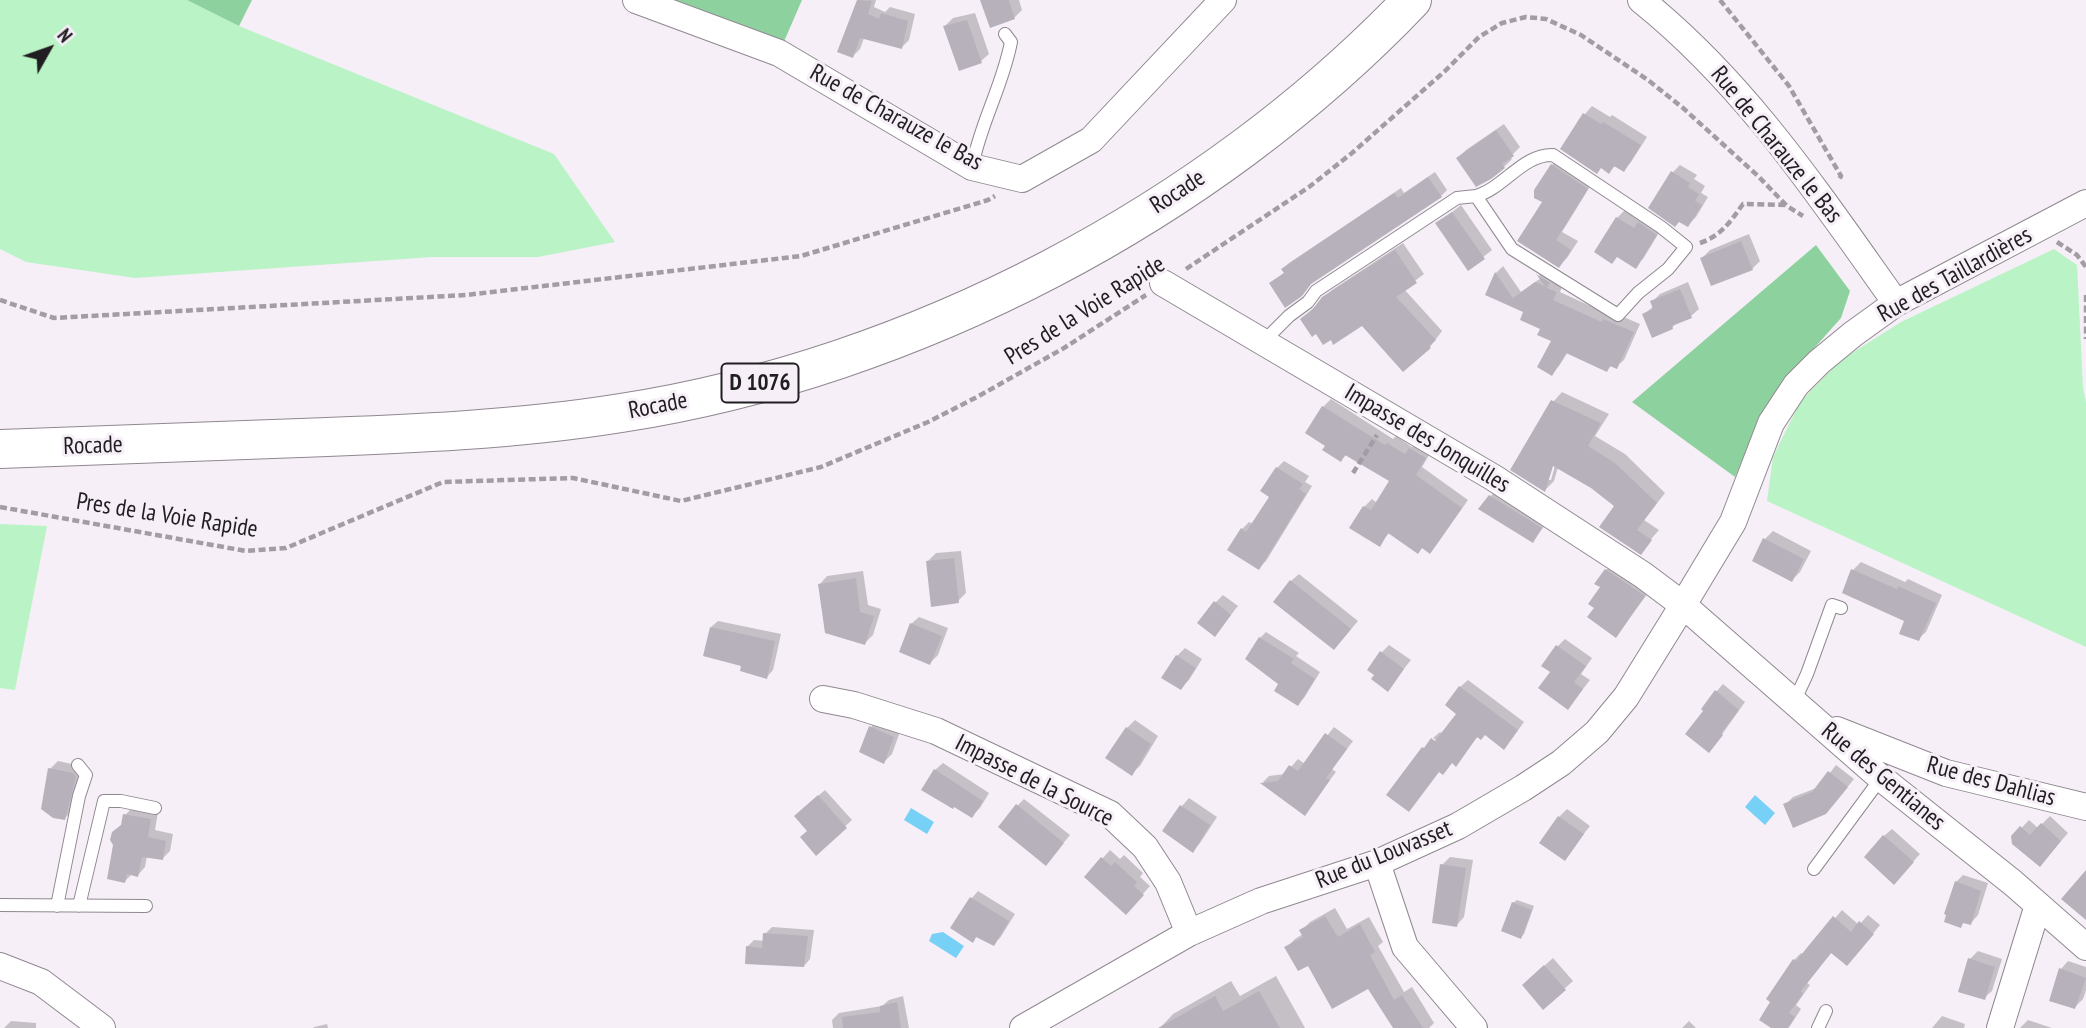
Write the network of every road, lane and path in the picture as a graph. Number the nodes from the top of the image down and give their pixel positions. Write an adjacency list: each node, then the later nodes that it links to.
1 (636, 0): 7 (street, Rue de Charauze le Bas)
2 (1223, 0): 7 (street, Rue de Charauze le Bas)
3 (1412, 0): 21 (main road, Rocade / D 1076)
4 (1641, 0): 12 (street, Rue de Charauze le Bas)
5 (1720, 0): 12 (path)
6 (1005, 34): 7 (lane)
7 (972, 167)
8 (1476, 196): 13 (lane); 13 (lane); 19 (lane)
9 (988, 200): 16 (path)
10 (2086, 203): 17 (street, Rue des Taillardières)
11 (1787, 205): 12 (path); 13 (path); 14 (path, Pres de la Voie Rapide)
12 (1827, 206): 17 (street, Rue de Charauze le Bas)
13 (1686, 247)
14 (1163, 284): 19 (street, Impasse des Jonquilles); 23 (path, Pres de la Voie Rapide)
15 (2086, 295): 18 (path)
16 (0, 300)
17 (1896, 303): 24 (street, Rue des Taillardières)
18 (2086, 339)
19 (1263, 343): 20 (street, Impasse des Jonquilles)
20 (1389, 415): 22 (path); 24 (street, Impasse des Jonquilles)
21 (0, 449)
22 (1353, 473)
23 (0, 507)
24 (1683, 605): 27 (street, Rue des Gentianes); 33 (street, Rue du Louvasset)
25 (1841, 608): 27 (lane)
26 (823, 699): 40 (street, Impasse de la Source)
27 (1794, 702): 28 (street, Rue des Gentianes)
28 (1819, 724): 30 (street, Rue des Gentianes); 31 (street, Rue des Dahlias)
29 (78, 765): 38 (lane)
30 (1881, 778): 34 (lane); 37 (street, Rue des Gentianes)
31 (2086, 807)
32 (155, 808): 39 (lane)
33 (1377, 863): 40 (street, Rue du Louvasset); 46 (street)
34 (1814, 869)
35 (0, 905): 38 (lane)
36 (146, 905): 39 (lane)
37 (2038, 905): 41 (street, Rue des Gentianes); 48 (street)
38 (57, 906): 39 (lane)
39 (79, 906)
40 (1189, 933): 45 (street, Rue du Louvasset)
41 (2086, 947)
42 (0, 966): 44 (street)
43 (1826, 1011): 47 (lane)
44 (103, 1028)
45 (1023, 1028)
46 (1474, 1028)
47 (1818, 1028)
48 (2000, 1028)

